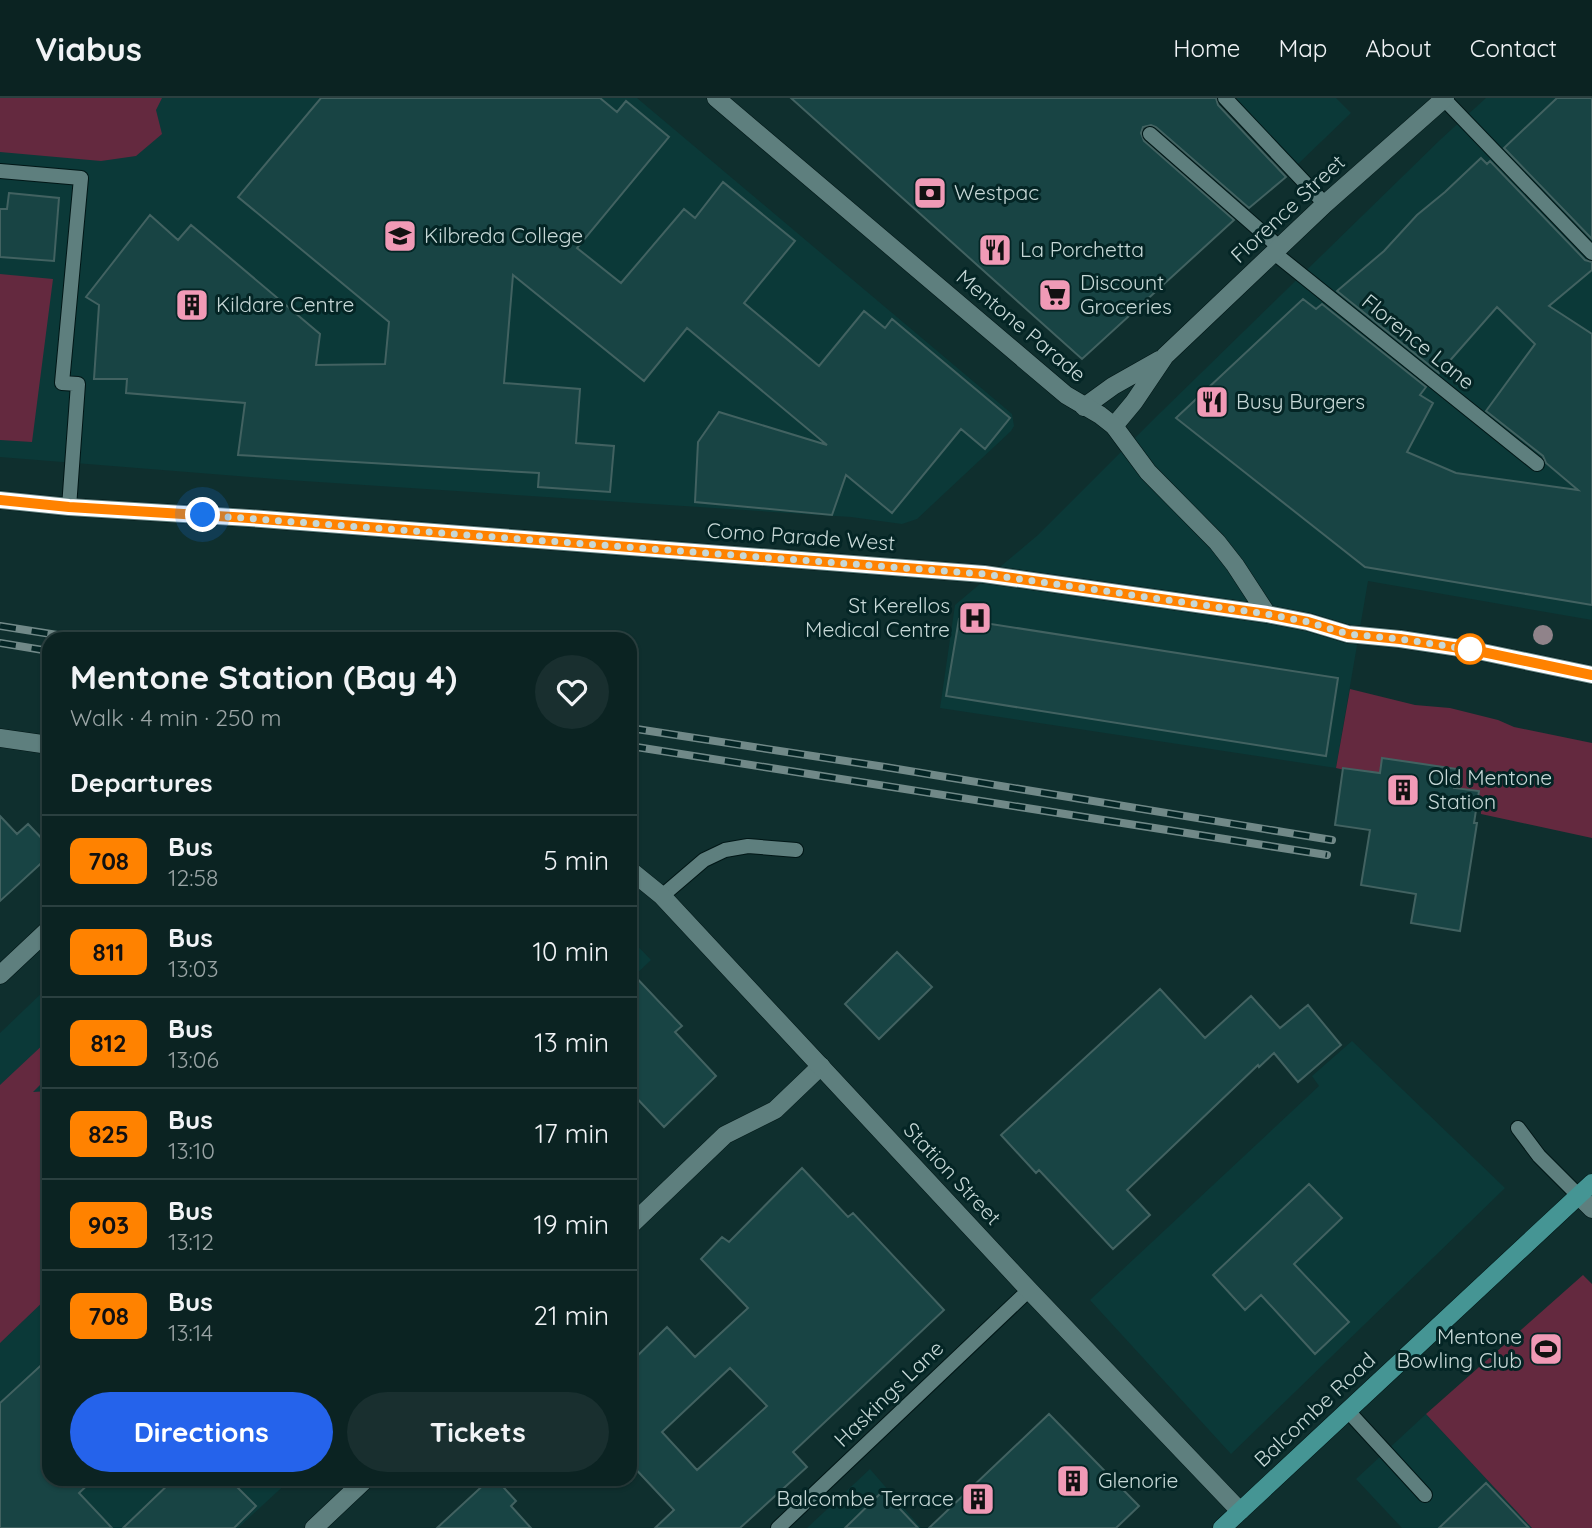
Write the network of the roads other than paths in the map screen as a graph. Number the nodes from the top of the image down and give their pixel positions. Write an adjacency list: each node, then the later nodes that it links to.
1 (716, 98): 10 (street, Mentone Parade)
2 (1226, 98): 6 (lane)
3 (1445, 99): 6 (street, Florence Street); 8 (lane)
4 (1150, 134): 7 (lane, Florence Lane)
5 (0, 171): 14 (lane)
6 (1325, 204): 7 (street, Florence Street)
7 (1276, 249): 9 (street, Florence Street); 12 (lane, Florence Lane)
8 (1592, 253)
9 (1165, 356): 10 (street, Florence Street); 11 (street, Florence Street)
10 (1084, 407): 11 (street, Mentone Parade)
11 (1114, 426): 15 (street, Mentone Parade)
12 (1537, 464)
13 (0, 500): 14 (street, Como Parade West)
14 (69, 507): 15 (street, Como Parade West)
15 (1267, 614): 16 (street, Como Parade West)
16 (1592, 675)
17 (0, 738): 18 (street)
18 (42, 744)
19 (796, 850): 21 (lane)
20 (637, 876): 21 (street, Station Street)
21 (662, 896): 24 (street, Station Street)
22 (42, 936): 23 (street)
23 (0, 975)
24 (821, 1066): 29 (street); 30 (street, Station Street)
25 (1518, 1128): 27 (lane)
26 (1592, 1183): 27 (main road, Balcombe Road)
27 (1578, 1196): 28 (street); 31 (main road, Balcombe Road)
28 (1592, 1209)
29 (637, 1219)
30 (1029, 1290): 34 (street, Station Street); 36 (lane, Haskings Lane)
31 (1347, 1410): 33 (lane); 34 (main road, Balcombe Road)
32 (359, 1486): 35 (street)
33 (1425, 1495)
34 (1240, 1511): 37 (main road, Balcombe Road)
35 (314, 1528)
36 (778, 1528)
37 (1222, 1528)

